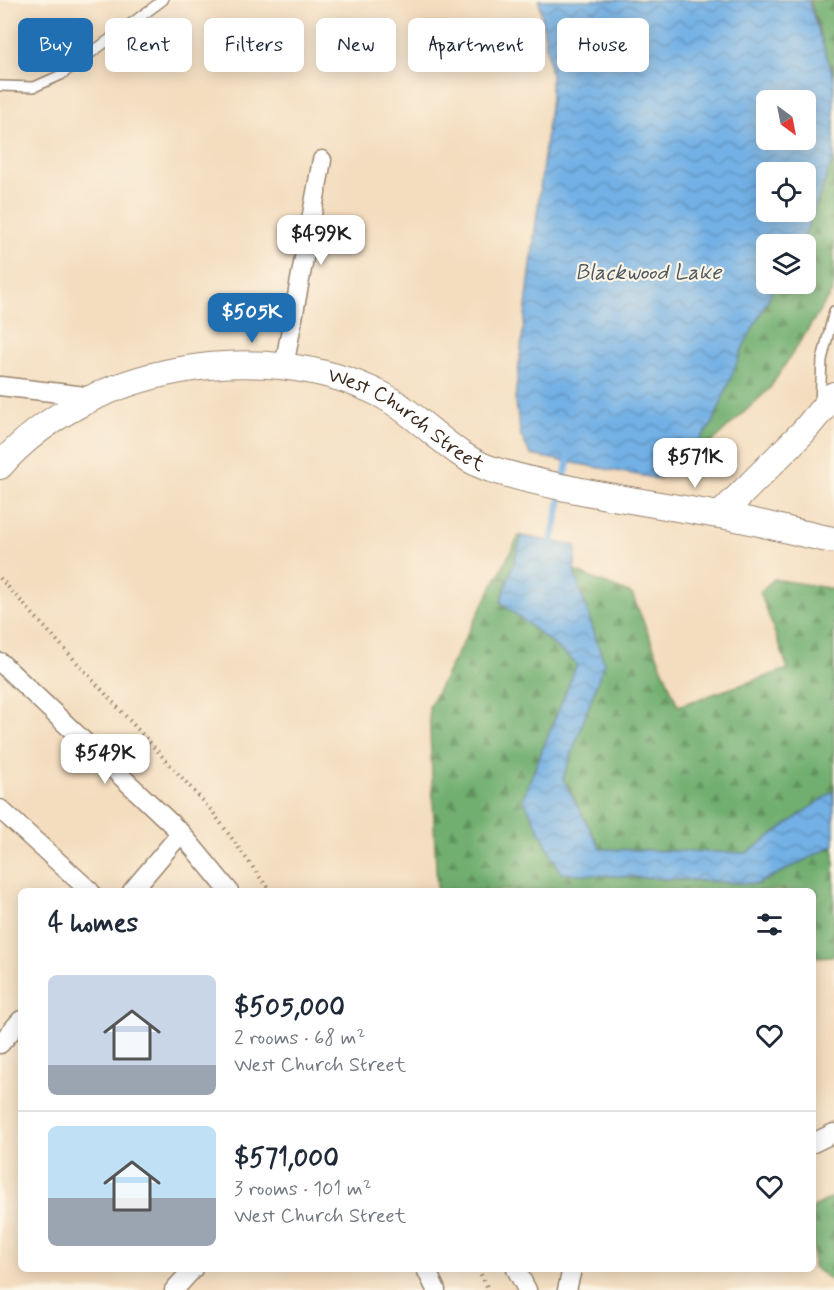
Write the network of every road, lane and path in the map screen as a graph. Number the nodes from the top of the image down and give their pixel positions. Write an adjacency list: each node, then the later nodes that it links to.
1 (163, 0): 2 (lane)
2 (0, 86)
3 (322, 160): 5 (street)
4 (834, 311): 8 (lane)
5 (284, 367): 7 (main road, West Church Street); 10 (main road, West Church Street)
6 (0, 386): 7 (street)
7 (99, 397): 9 (main road, West Church Street)
8 (827, 403): 10 (main road)
9 (0, 466)
10 (720, 515): 11 (main road, West Church Street)
11 (834, 540)
12 (0, 578): 19 (path)
13 (0, 662): 15 (street)
14 (0, 809): 16 (street)
15 (181, 833): 17 (street); 18 (street)
16 (87, 888)
17 (135, 888)
18 (227, 888)
19 (268, 888)
20 (18, 1023): 21 (street)
21 (0, 1044)
22 (834, 1133): 23 (street)
23 (816, 1142)
24 (189, 1272): 29 (street)
25 (427, 1272): 30 (street)
26 (480, 1272): 31 (path)
27 (518, 1272): 32 (street)
28 (571, 1272): 33 (street)
29 (174, 1290)
30 (436, 1290)
31 (489, 1290)
32 (527, 1290)
33 (567, 1290)

